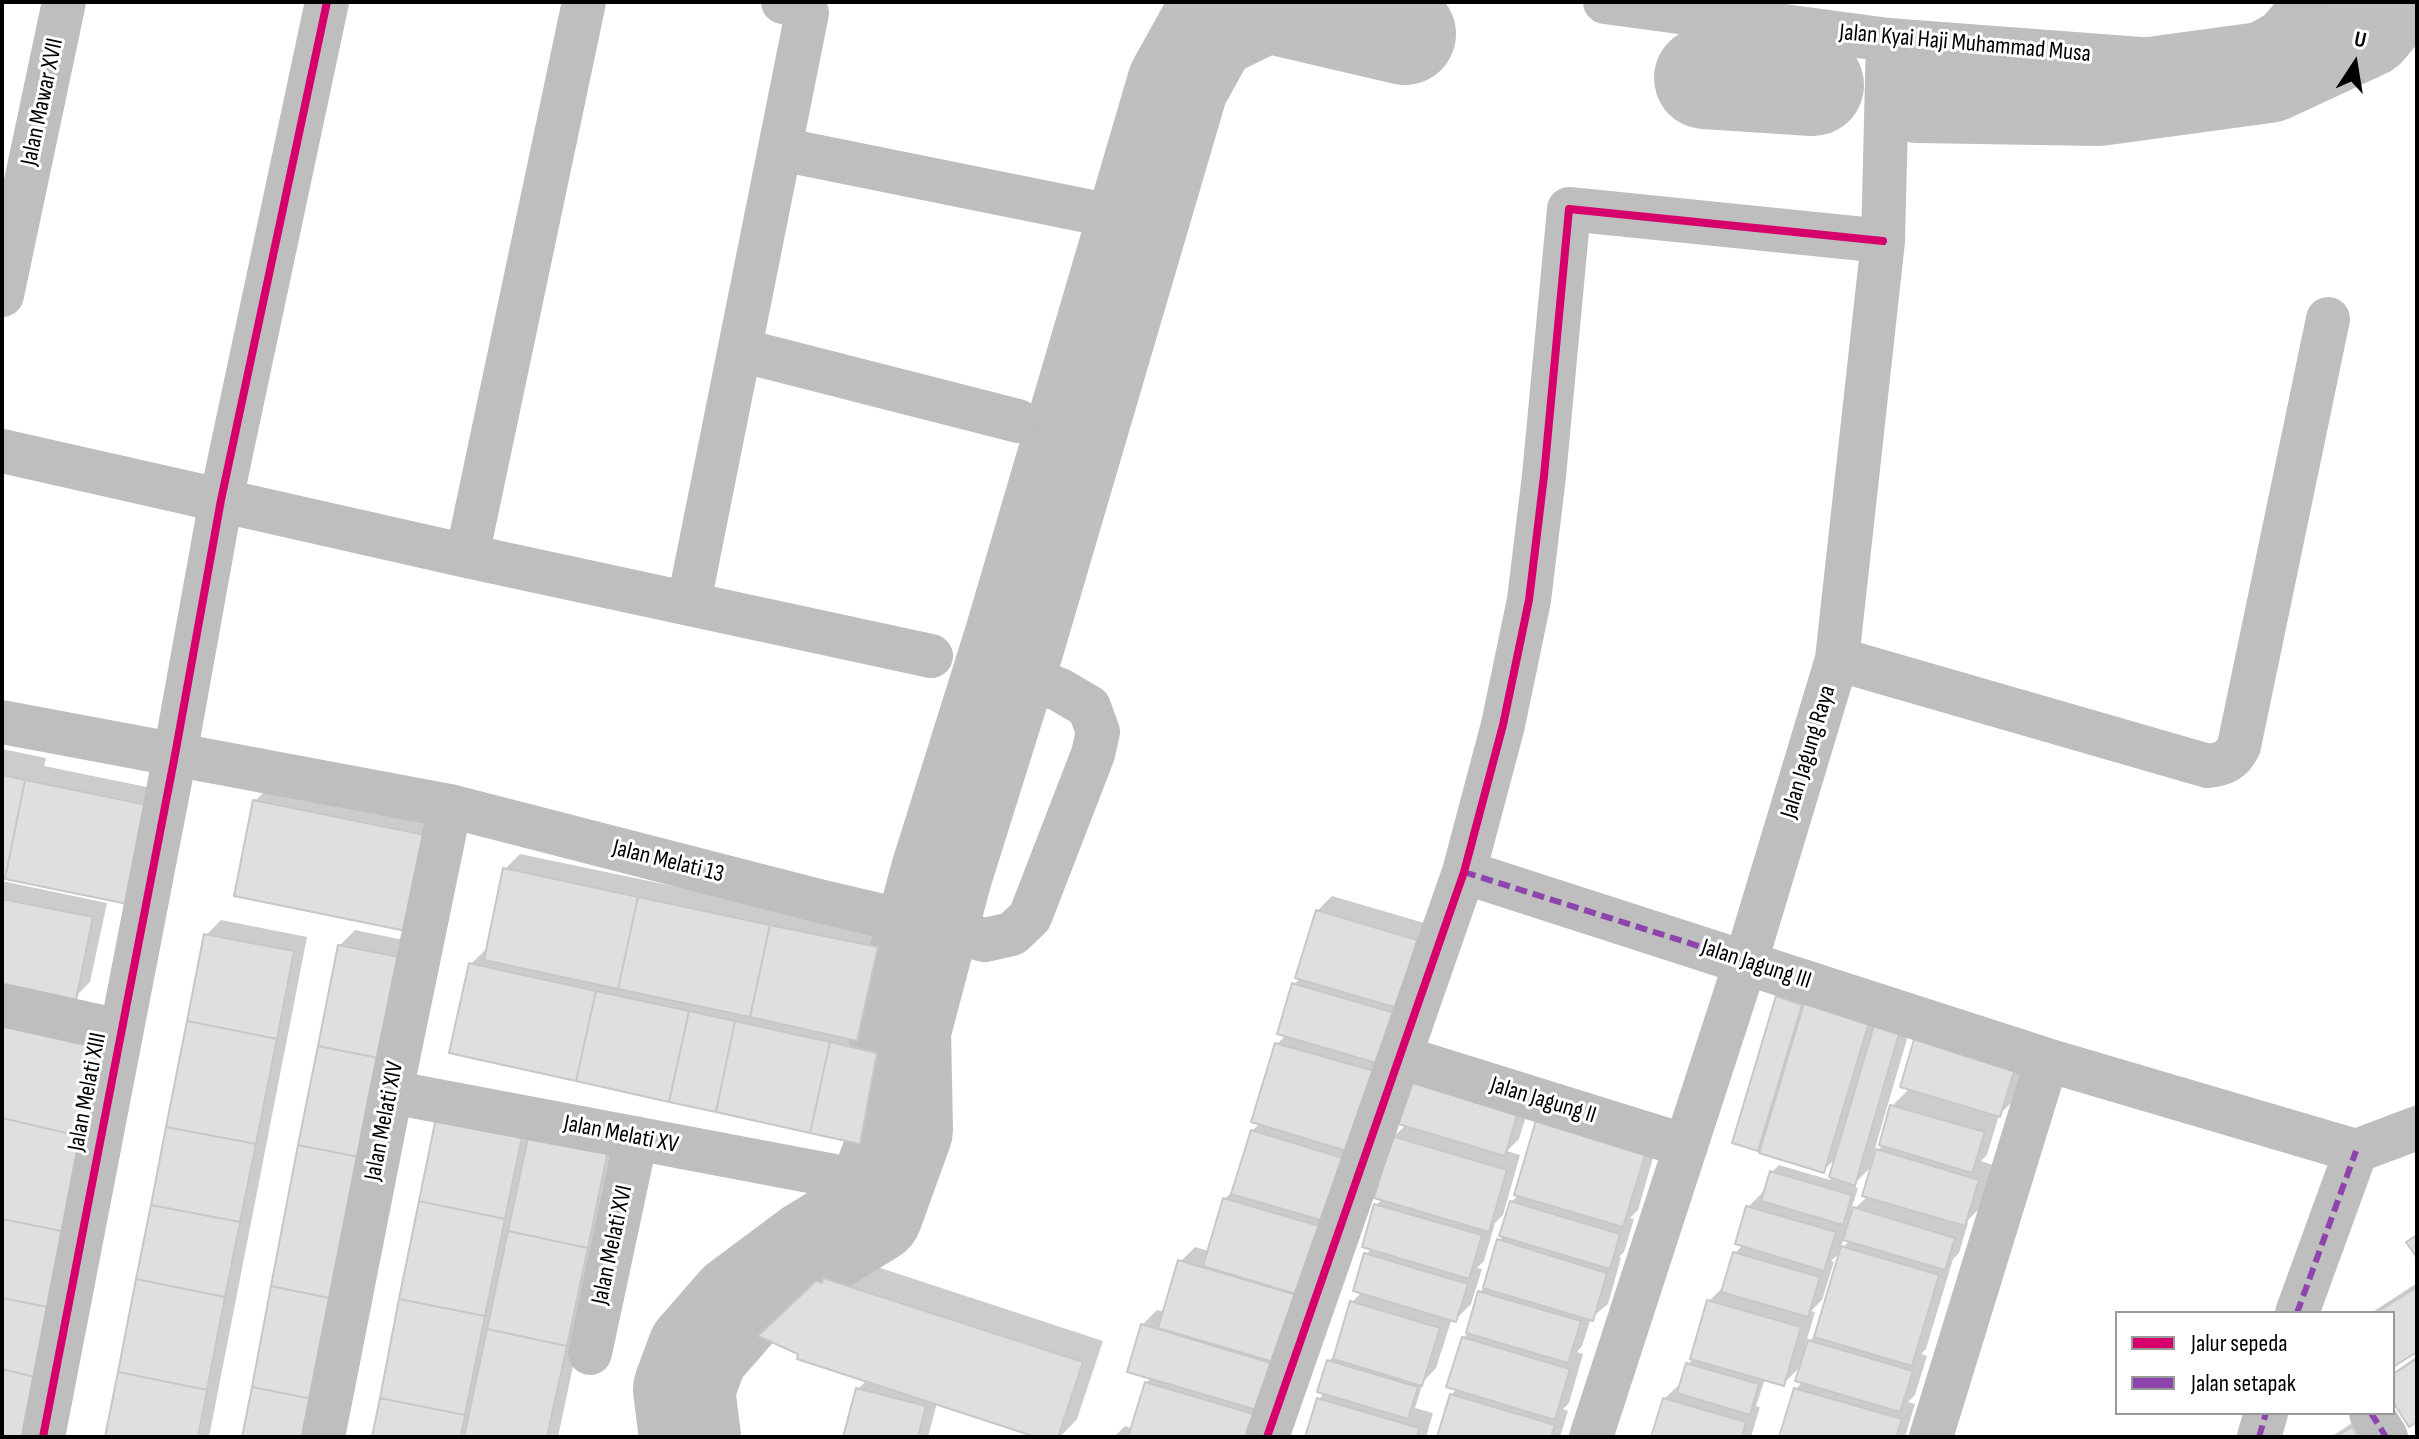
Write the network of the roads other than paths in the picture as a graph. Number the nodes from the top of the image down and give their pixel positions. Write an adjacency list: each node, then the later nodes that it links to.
1 (64, 2): 12 (street, Jalan Mawar XVII)
2 (327, 2): 17 (street, Jalan Melati XIII)
3 (584, 2): 18 (street)
4 (783, 2): 9 (street)
5 (1605, 2): 7 (street, Jalan Kyai Haji Muhammad Musa)
6 (2305, 2): 8 (street, Jalan Kyai Haji Muhammad Musa)
7 (1802, 15): 8 (street, Jalan Kyai Haji Muhammad Musa)
8 (1888, 40): 11 (street, Jalan Jagung Raya)
9 (780, 149): 10 (street); 14 (street)
10 (1107, 215)
11 (1883, 241): 21 (street, Jalan Jagung Raya); 26 (street)
12 (2, 295)
13 (2328, 319): 21 (street)
14 (740, 350): 15 (street); 19 (street)
15 (1018, 421)
16 (2, 451): 17 (street)
17 (221, 500): 18 (street); 24 (street, Jalan Melati XIII)
18 (467, 556): 19 (street)
19 (689, 602): 20 (street)
20 (931, 656)
21 (1837, 659): 27 (street, Jalan Jagung Raya)
22 (1019, 674): 25 (street, Jalan Melati 13)
23 (2, 722): 24 (street, Jalan Melati 13)
24 (175, 755): 25 (street, Jalan Melati 13); 29 (street, Jalan Melati XIII)
25 (450, 806): 32 (street, Jalan Melati XIV)
26 (1464, 872): 27 (street, Jalan Jagung III); 30 (street)
27 (1746, 961): 31 (street, Jalan Jagung III); 35 (street, Jalan Jagung Raya)
28 (2, 1005): 29 (street)
29 (120, 1031): 42 (street, Jalan Melati XIII)
30 (1400, 1057): 35 (street, Jalan Jagung II); 44 (street)
31 (2047, 1060): 36 (street, Jalan Jagung III); 46 (street)
32 (391, 1092): 34 (street, Jalan Melati XV); 43 (street, Jalan Melati XIV)
33 (2417, 1128): 36 (street)
34 (636, 1138): 37 (street, Jalan Melati XV); 39 (street, Jalan Melati XVI)
35 (1686, 1146): 45 (street, Jalan Jagung Raya)
36 (2356, 1151): 38 (street)
37 (851, 1179)
38 (2302, 1309)
39 (590, 1353)
40 (2265, 1415): 47 (street)
41 (2372, 1415): 48 (street)
42 (43, 1437)
43 (323, 1437)
44 (1267, 1437)
45 (1591, 1437)
46 (1931, 1437)
47 (2259, 1437)
48 (2386, 1437)

